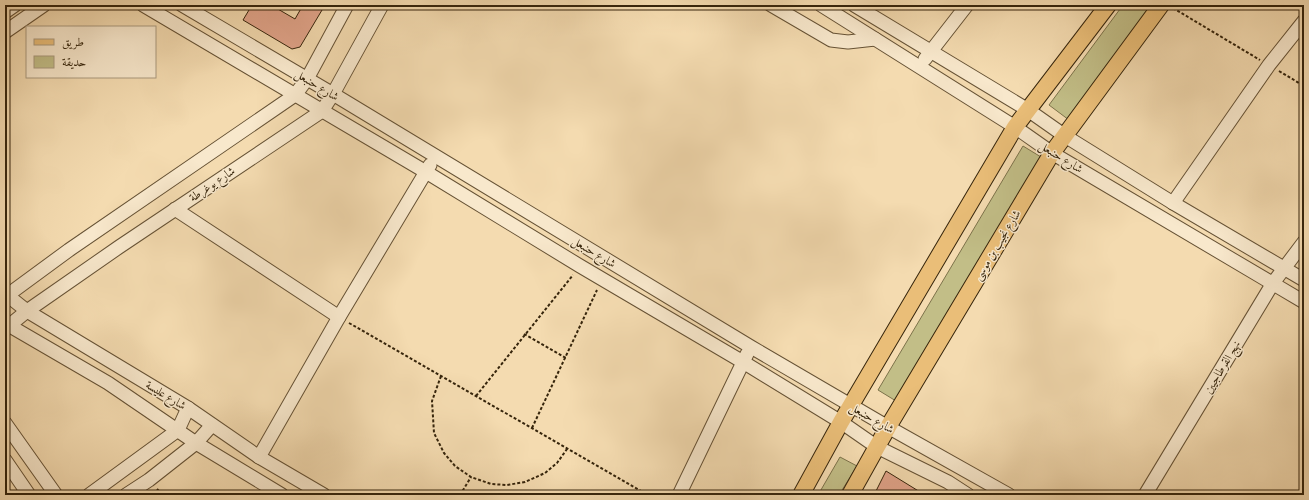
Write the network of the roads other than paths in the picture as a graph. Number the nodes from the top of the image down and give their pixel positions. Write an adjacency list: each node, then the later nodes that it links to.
1 (16, 5): 13 (street)
2 (44, 5): 15 (street)
3 (143, 5): 21 (street, شارع حنبعل)
4 (182, 5): 19 (street, شارع حنبعل)
5 (347, 5): 19 (street)
6 (382, 5): 20 (street, شارع يوغرطة)
7 (771, 5): 16 (street)
8 (821, 5): 16 (street, شارع حنبعل)
9 (854, 5): 17 (street, شارع حنبعل)
10 (967, 5): 17 (street)
11 (1108, 5): 22 (main road)
12 (1161, 5): 25 (main road, شارع نجيب بن موسى)
13 (5, 12)
14 (1304, 21): 29 (street)
15 (5, 32)
16 (875, 39): 18 (street, شارع حنبعل)
17 (930, 52): 18 (street); 22 (street, شارع حنبعل)
18 (920, 66): 24 (street, شارع حنبعل)
19 (306, 79): 20 (street, شارع حنبعل); 21 (street)
20 (333, 94): 23 (street, شارع يوغرطة); 27 (street, شارع حنبعل)
21 (295, 95): 23 (street, شارع حنبعل); 35 (street)
22 (1028, 110): 24 (main road); 25 (street, شارع حنبعل)
23 (322, 111): 28 (street, شارع حنبعل); 30 (street, شارع يوغرطة)
24 (1015, 127): 26 (street, شارع حنبعل); 42 (main road)
25 (1065, 136): 26 (main road, شارع نجيب بن موسى); 29 (street, شارع حنبعل)
26 (1052, 152): 34 (street, شارع حنبعل); 47 (main road, شارع نجيب بن موسى)
27 (435, 157): 28 (street); 40 (street, شارع حنبعل)
28 (426, 172): 38 (street); 41 (street, شارع حنبعل)
29 (1173, 203): 32 (street, شارع حنبعل)
30 (175, 209): 37 (street, شارع يوغرطة); 38 (street)
31 (1304, 242): 32 (street, نهج القرطاجيين)
32 (1285, 269): 33 (street, شارع حنبعل); 34 (street, نهج القرطاجيين)
33 (1304, 280)
34 (1273, 283): 36 (street, شارع حنبعل); 64 (street, نهج القرطاجيين)
35 (6, 296): 37 (street, شارع عليسة)
36 (1304, 302)
37 (27, 311): 39 (street, شارع يوغرطة); 43 (street, شارع عليسة)
38 (339, 317): 51 (street)
39 (7, 326): 48 (street, شارع عليسة)
40 (751, 347): 41 (street); 42 (street, شارع حنبعل)
41 (743, 362): 44 (street, شارع حنبعل); 59 (street)
42 (851, 406): 44 (main road); 47 (street, شارع حنبعل)
43 (188, 408): 46 (street, شارع عليسة); 48 (street)
44 (841, 422): 50 (street, شارع حنبعل); 60 (main road)
45 (5, 423): 54 (street)
46 (212, 425): 49 (street); 51 (street, شارع عليسة)
47 (888, 427): 50 (main road, شارع نجيب بن موسى); 63 (street, شارع حنبعل)
48 (178, 430): 49 (street, شارع عليسة); 55 (street)
49 (196, 443): 56 (street); 57 (street, شارع عليسة)
50 (877, 447): 61 (main road, شارع نجيب بن موسى); 62 (street, شارع حنبعل)
51 (259, 457): 58 (street, شارع عليسة)
52 (5, 460): 53 (street)
53 (29, 495)
54 (56, 495)
55 (89, 495)
56 (126, 495)
57 (282, 495)
58 (324, 495)
59 (679, 495)
60 (801, 495)
61 (850, 495)
62 (968, 495)
63 (1009, 495)
64 (1145, 495)

